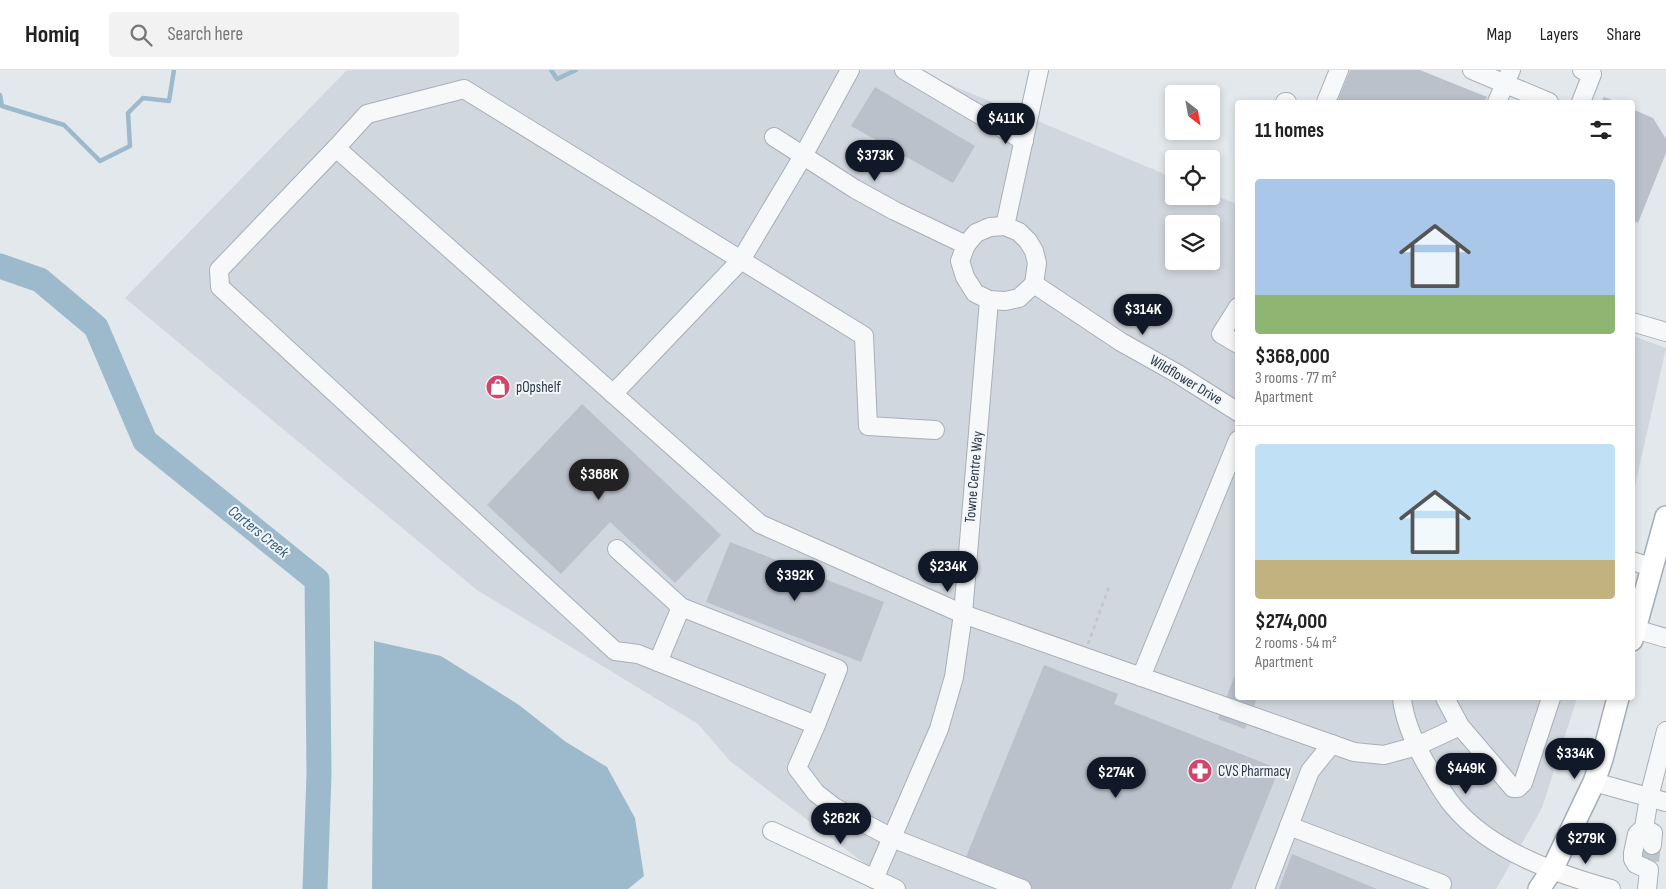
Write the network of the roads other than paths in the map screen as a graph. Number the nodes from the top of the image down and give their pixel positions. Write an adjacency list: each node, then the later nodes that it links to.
1 (850, 70): 15 (street)
2 (904, 70): 13 (street)
3 (1039, 70): 13 (street)
4 (1339, 70): 8 (street)
5 (1472, 70): 7 (street)
6 (1582, 70): 11 (street)
7 (1508, 77): 9 (street); 10 (street)
8 (1327, 100)
9 (1499, 100)
10 (1546, 100)
11 (1581, 100)
12 (774, 137): 15 (street)
13 (1024, 141): 16 (street)
14 (336, 148): 18 (street); 25 (street); 37 (street)
15 (803, 156): 17 (street); 18 (street)
16 (1005, 226): 17 (street); 19 (street)
17 (966, 245): 20 (street)
18 (741, 260): 25 (street); 27 (street)
19 (1034, 284): 20 (street); 26 (street, Wildflower Drive)
20 (989, 300): 33 (street, Towne Centre Way)
21 (1235, 313): 24 (street)
22 (1635, 323): 23 (street)
23 (1666, 332)
24 (1235, 342)
25 (614, 394): 33 (street)
26 (1235, 410)
27 (935, 430)
28 (1235, 447): 38 (street)
29 (1666, 517): 31 (main road)
30 (617, 549): 32 (street)
31 (1642, 564): 34 (main road)
32 (681, 607): 37 (street); 43 (street)
33 (963, 614): 38 (street); 55 (street, Towne Centre Way)
34 (1635, 626)
35 (1635, 635): 36 (street)
36 (1666, 638)
37 (658, 662): 43 (street)
38 (1141, 677): 46 (street)
39 (1402, 700): 47 (street)
40 (1446, 700): 44 (street)
41 (1550, 700): 44 (street)
42 (1617, 700): 49 (main road)
43 (816, 725): 55 (street)
44 (1460, 726): 47 (street)
45 (1666, 730): 48 (street)
46 (1332, 744): 47 (street); 52 (street)
47 (1416, 746): 57 (street)
48 (1661, 767): 50 (street)
49 (1594, 782): 50 (street); 57 (main road)
50 (1649, 797): 51 (street); 53 (street)
51 (1666, 802)
52 (1289, 826): 61 (street); 62 (street)
53 (1644, 828): 56 (street); 56 (street)
54 (772, 831): 58 (street)
55 (892, 838): 58 (street, Towne Centre Way); 60 (street)
56 (1650, 858): 65 (street)
57 (1552, 870): 63 (main road); 64 (street)
58 (874, 879): 59 (street)
59 (896, 889)
60 (1022, 889)
61 (1264, 889)
62 (1440, 889)
63 (1539, 889)
64 (1611, 889)
65 (1647, 889)

